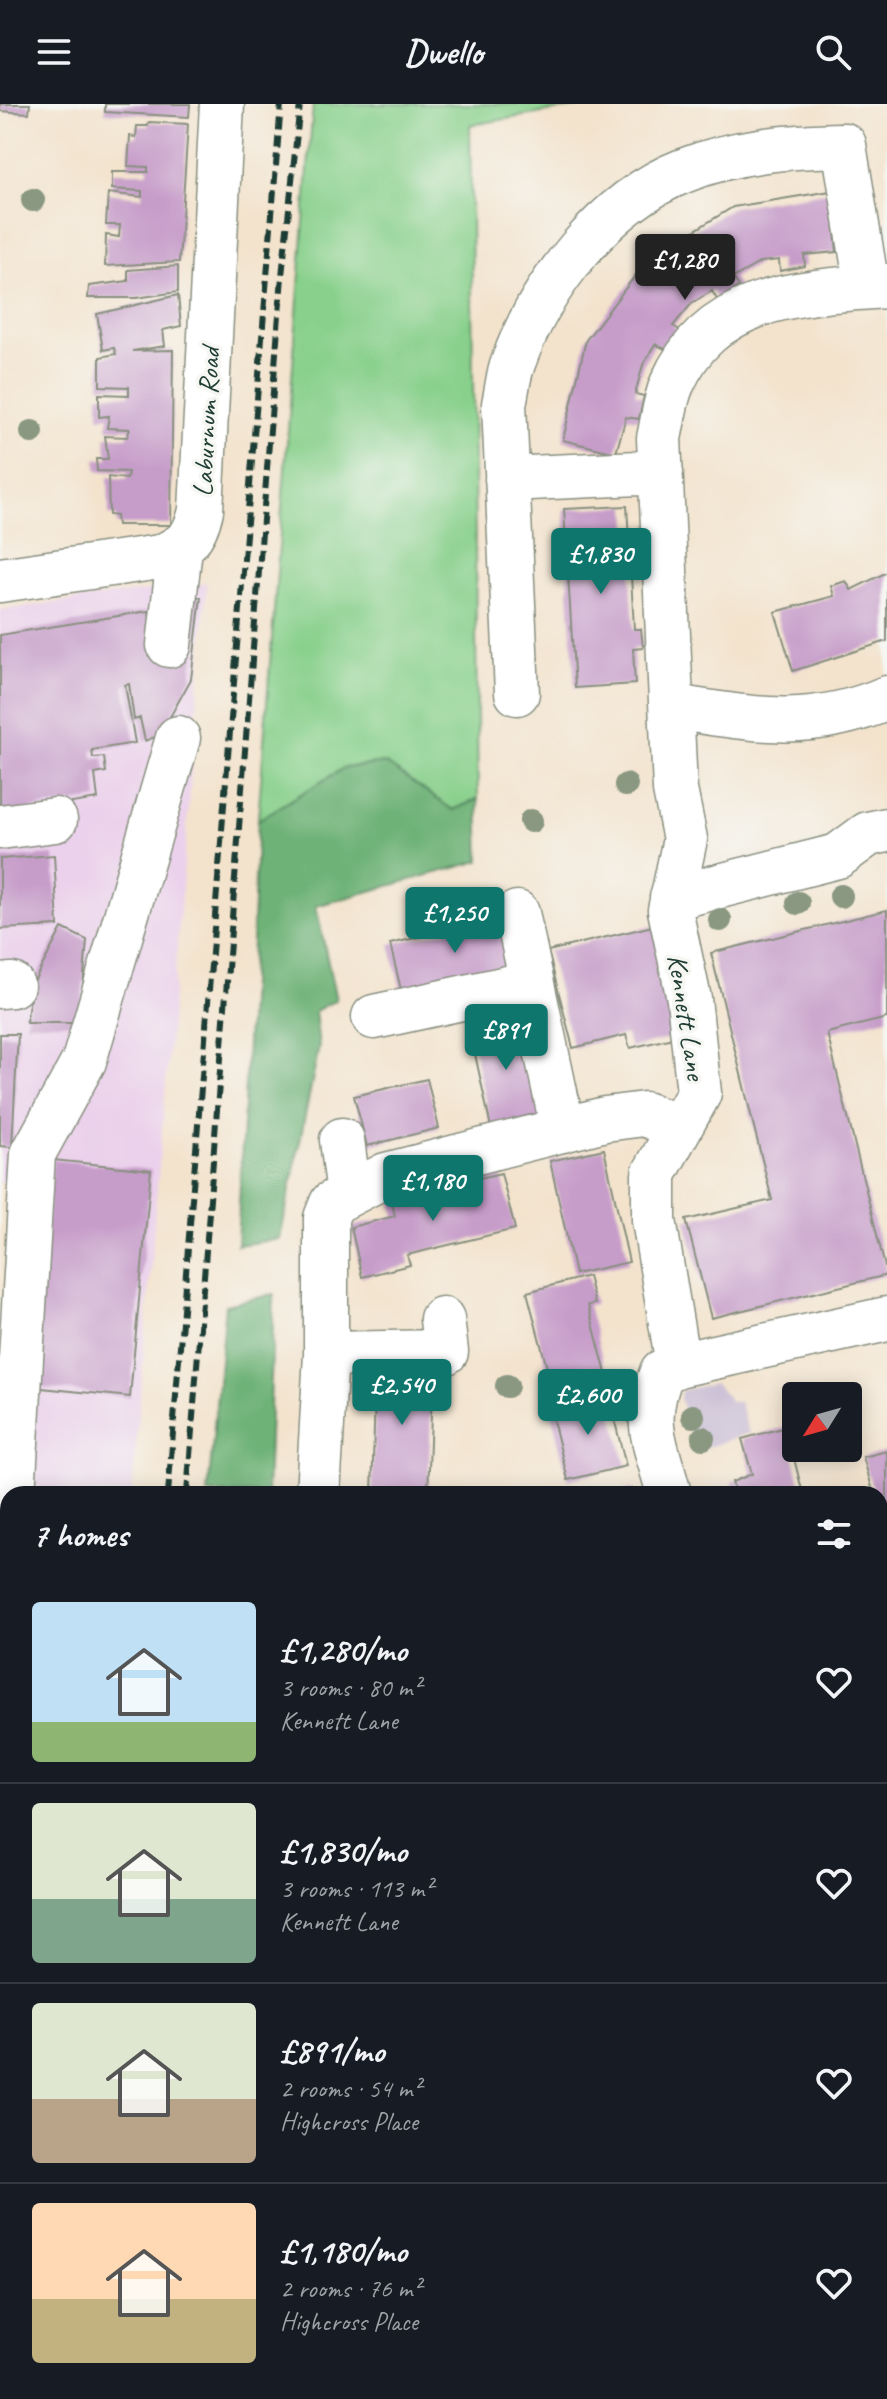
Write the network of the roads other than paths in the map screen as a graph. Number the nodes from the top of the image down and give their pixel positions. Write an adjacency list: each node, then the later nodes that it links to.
1 (222, 104): 5 (street, Laburnum Road)
2 (877, 286): 3 (street, Kennett Lane); 4 (street)
3 (661, 472): 4 (street); 10 (street, Kennett Lane)
4 (507, 479): 8 (street)
5 (180, 548): 6 (street); 7 (street)
6 (0, 580)
7 (169, 645)
8 (517, 693)
9 (887, 698): 10 (street)
10 (673, 707): 15 (street, Kennett Lane)
11 (178, 738): 28 (street)
12 (55, 820): 13 (street)
13 (0, 827)
14 (887, 830): 15 (street)
15 (672, 898): 19 (street, Kennett Lane)
16 (517, 913): 17 (street)
17 (531, 983): 18 (street); 20 (street)
18 (374, 1017)
19 (678, 1127): 20 (street); 26 (street, Kennett Lane)
20 (563, 1130): 22 (street)
21 (342, 1140): 22 (street)
22 (349, 1194): 25 (street)
23 (442, 1319): 25 (street)
24 (887, 1319): 26 (street)
25 (326, 1354): 29 (street)
26 (678, 1365): 27 (street)
27 (666, 1482)
28 (13, 1486)
29 (318, 1486)

